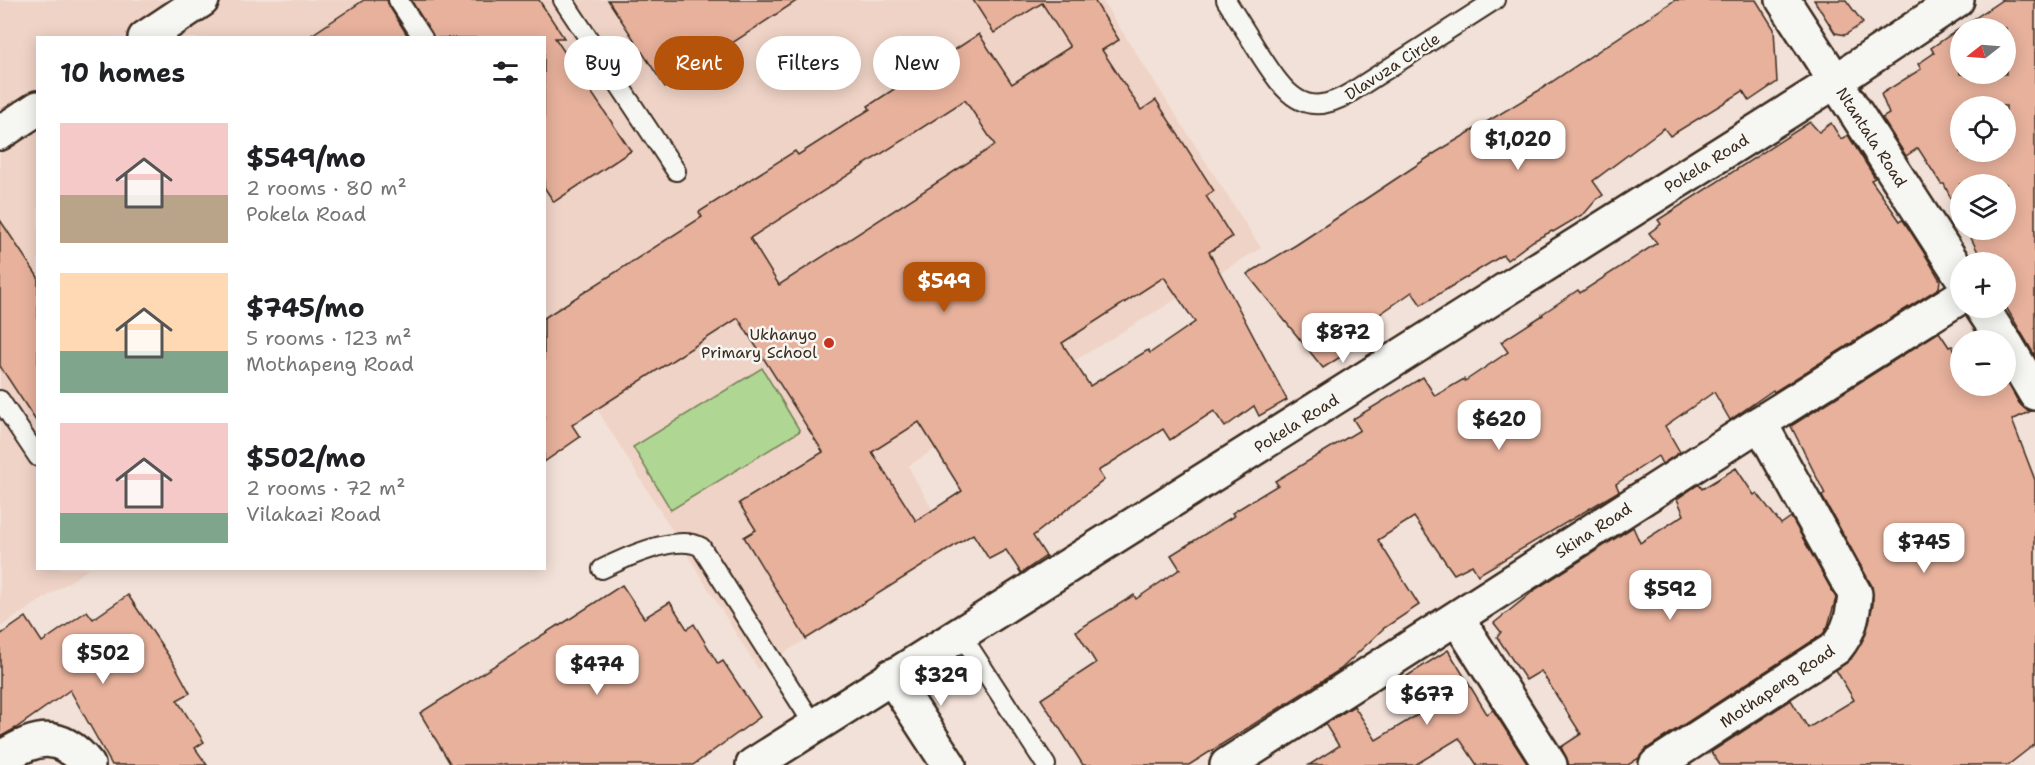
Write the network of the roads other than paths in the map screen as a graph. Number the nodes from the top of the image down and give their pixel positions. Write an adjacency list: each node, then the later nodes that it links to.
1 (202, 0): 8 (street)
2 (398, 0): 9 (lane)
3 (562, 0): 13 (lane)
4 (1226, 0): 5 (lane, Dlavuza Circle)
5 (1495, 0)
6 (1783, 0): 10 (street, Ntantala Road)
7 (1958, 0): 10 (street, Pokela Road)
8 (148, 36)
9 (422, 36)
10 (1836, 81): 14 (street, Ntantala Road); 23 (street, Pokela Road)
11 (36, 109): 12 (street)
12 (0, 133)
13 (676, 171)
14 (1950, 258)
15 (1950, 303): 19 (street, Skina Road)
16 (2016, 362): 17 (street)
17 (2035, 393)
18 (0, 400): 20 (lane)
19 (1760, 423): 22 (street, Skina Road); 33 (street, Mothapeng Road)
20 (36, 454)
21 (602, 570): 25 (lane)
22 (1457, 618): 31 (street, Skina Road); 32 (street)
23 (960, 633): 24 (street, Pokela Road); 30 (lane)
24 (891, 676): 25 (street, Pokela Road); 29 (street)
25 (814, 725): 28 (street, Pokela Road)
26 (0, 759): 27 (street)
27 (88, 765)
28 (753, 765)
29 (949, 765)
30 (1046, 765)
31 (1227, 765)
32 (1550, 765)
33 (1656, 765)

